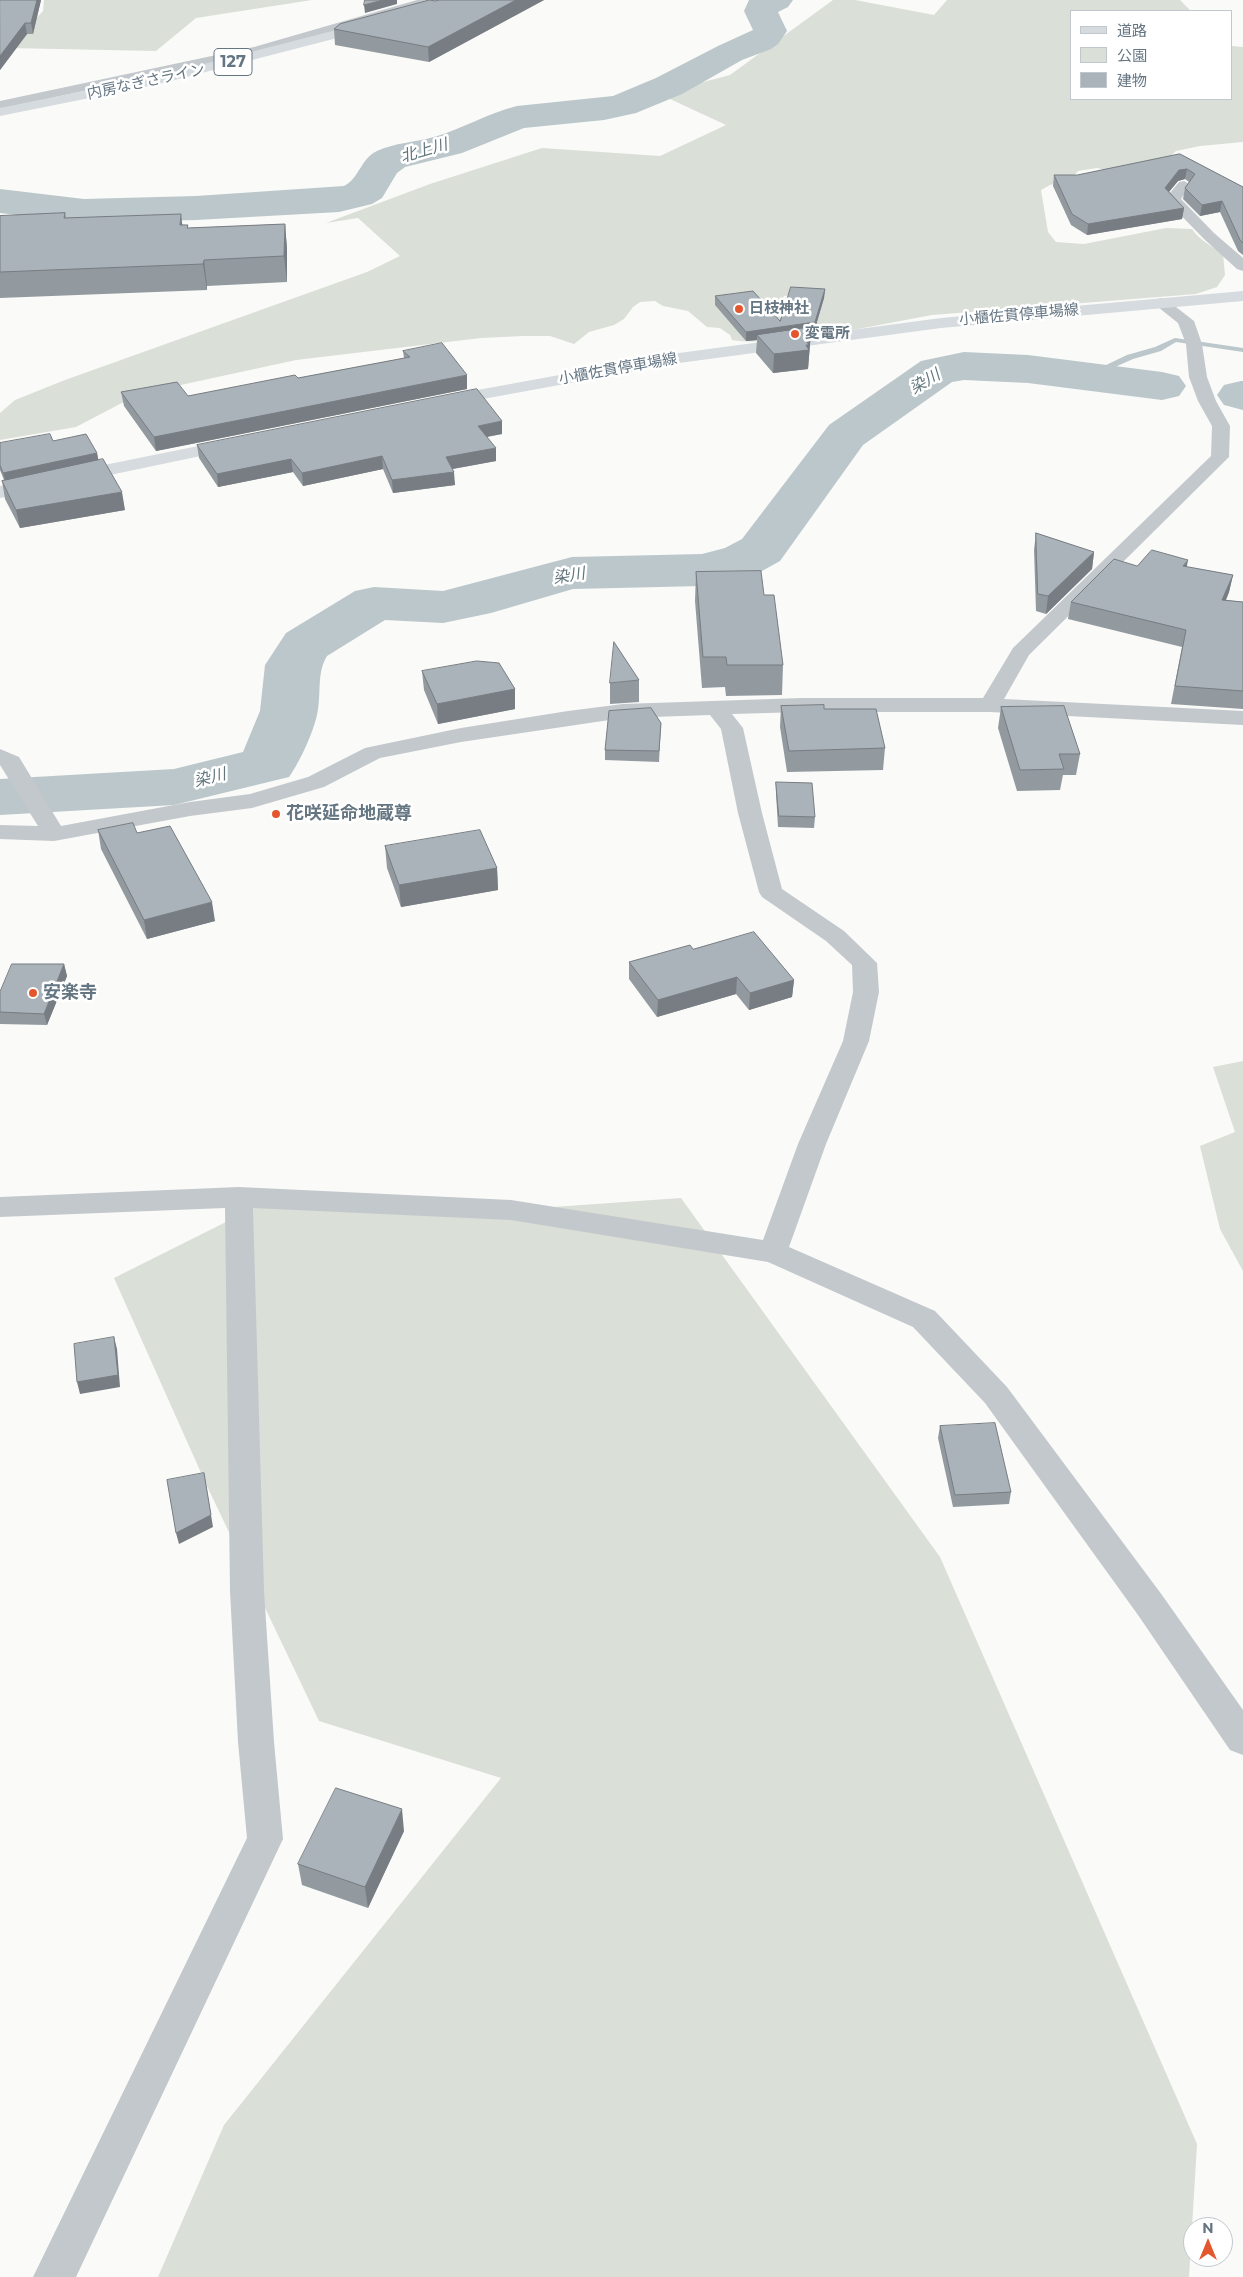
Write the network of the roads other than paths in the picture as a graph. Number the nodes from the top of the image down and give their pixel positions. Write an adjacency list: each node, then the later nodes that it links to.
1 (436, 3): 2 (street); 3 (main road, 内房なぎさライン / 127)
2 (0, 105)
3 (0, 112)
4 (1184, 185): 5 (street)
5 (1243, 266)
6 (1243, 296): 7 (main road, 小櫃佐貫停車場線)
7 (1161, 302): 8 (main road, 小櫃佐貫停車場線); 11 (street)
8 (429, 404)
9 (254, 440): 10 (main road)
10 (0, 492)
11 (990, 705): 12 (street); 13 (street)
12 (718, 710): 15 (street); 19 (street)
13 (1243, 718)
14 (5, 759): 15 (street)
15 (50, 829): 16 (street)
16 (0, 832)
17 (239, 1197): 18 (street); 19 (street); 21 (street)
18 (0, 1207)
19 (773, 1252): 20 (street)
20 (1243, 1739)
21 (54, 2277)

